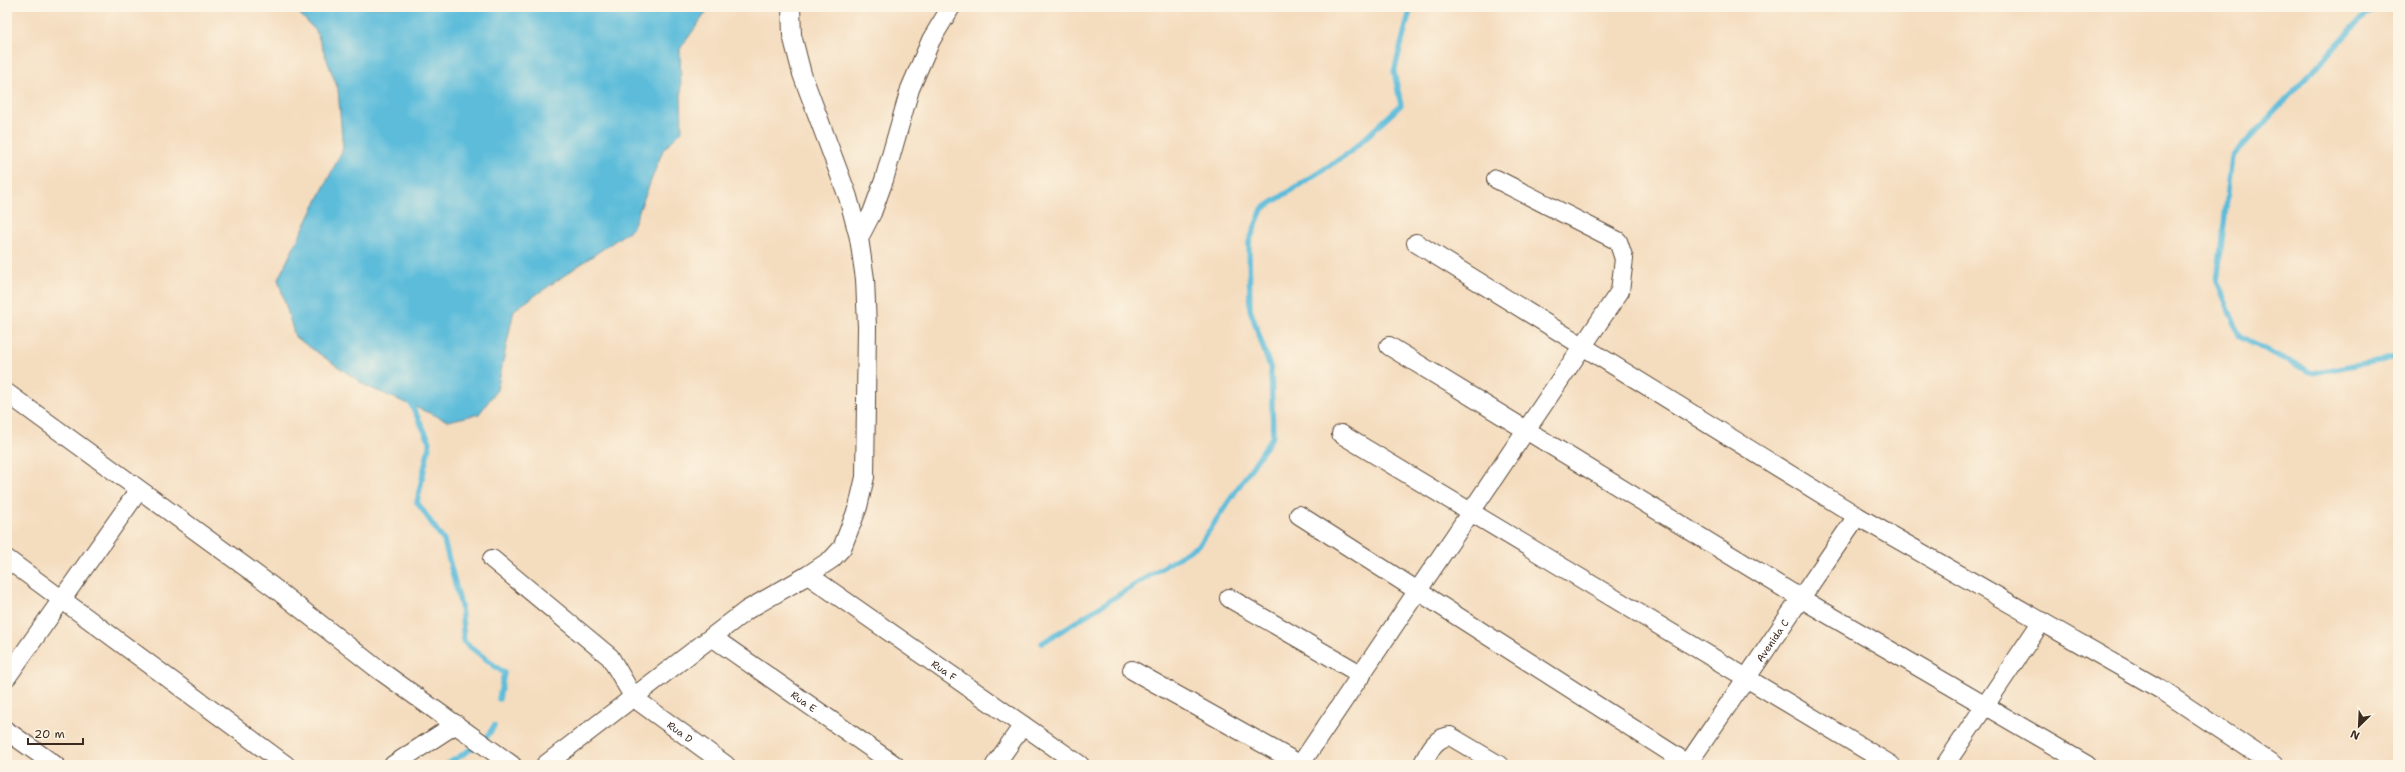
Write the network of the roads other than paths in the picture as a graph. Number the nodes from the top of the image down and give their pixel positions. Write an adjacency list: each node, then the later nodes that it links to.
1 (791, 7): 4 (street)
2 (951, 7): 4 (street)
3 (1496, 179): 7 (street)
4 (859, 238): 17 (street)
5 (1416, 243): 7 (street)
6 (1389, 346): 9 (street)
7 (1584, 347): 9 (street); 14 (street)
8 (7, 393): 11 (street)
9 (1525, 431): 12 (street); 20 (street)
10 (1341, 434): 12 (street)
11 (139, 490): 21 (street); 30 (street)
12 (1470, 514): 18 (street); 26 (street)
13 (1299, 515): 18 (street)
14 (1857, 516): 20 (street, Avenida C); 22 (street)
15 (7, 559): 21 (street)
16 (492, 559): 28 (street)
17 (808, 576): 23 (street); 31 (street, Rua F)
18 (1419, 592): 25 (street); 45 (street)
19 (1229, 598): 25 (street)
20 (1800, 598): 26 (street, Avenida C); 29 (street)
21 (61, 600): 27 (street); 34 (street)
22 (2042, 621): 29 (street); 49 (street)
23 (712, 637): 28 (street); 39 (street, Rua E)
24 (1132, 670): 42 (street)
25 (1362, 675): 42 (street)
26 (1745, 677): 45 (street, Avenida C); 46 (street)
27 (7, 678)
28 (634, 698): 37 (street); 38 (street, Rua D)
29 (1984, 705): 47 (street); 48 (street)
30 (456, 724): 35 (street); 36 (street)
31 (1023, 725): 40 (street); 41 (street, Rua F)
32 (7, 731): 33 (street)
33 (55, 765)
34 (286, 765)
35 (393, 765)
36 (512, 765)
37 (545, 765)
38 (726, 765)
39 (895, 765)
40 (995, 765)
41 (1080, 765)
42 (1300, 765)
43 (1422, 765): 44 (street)
44 (1499, 765)
45 (1689, 765)
46 (1891, 765)
47 (1945, 765)
48 (2088, 765)
49 (2274, 765)

